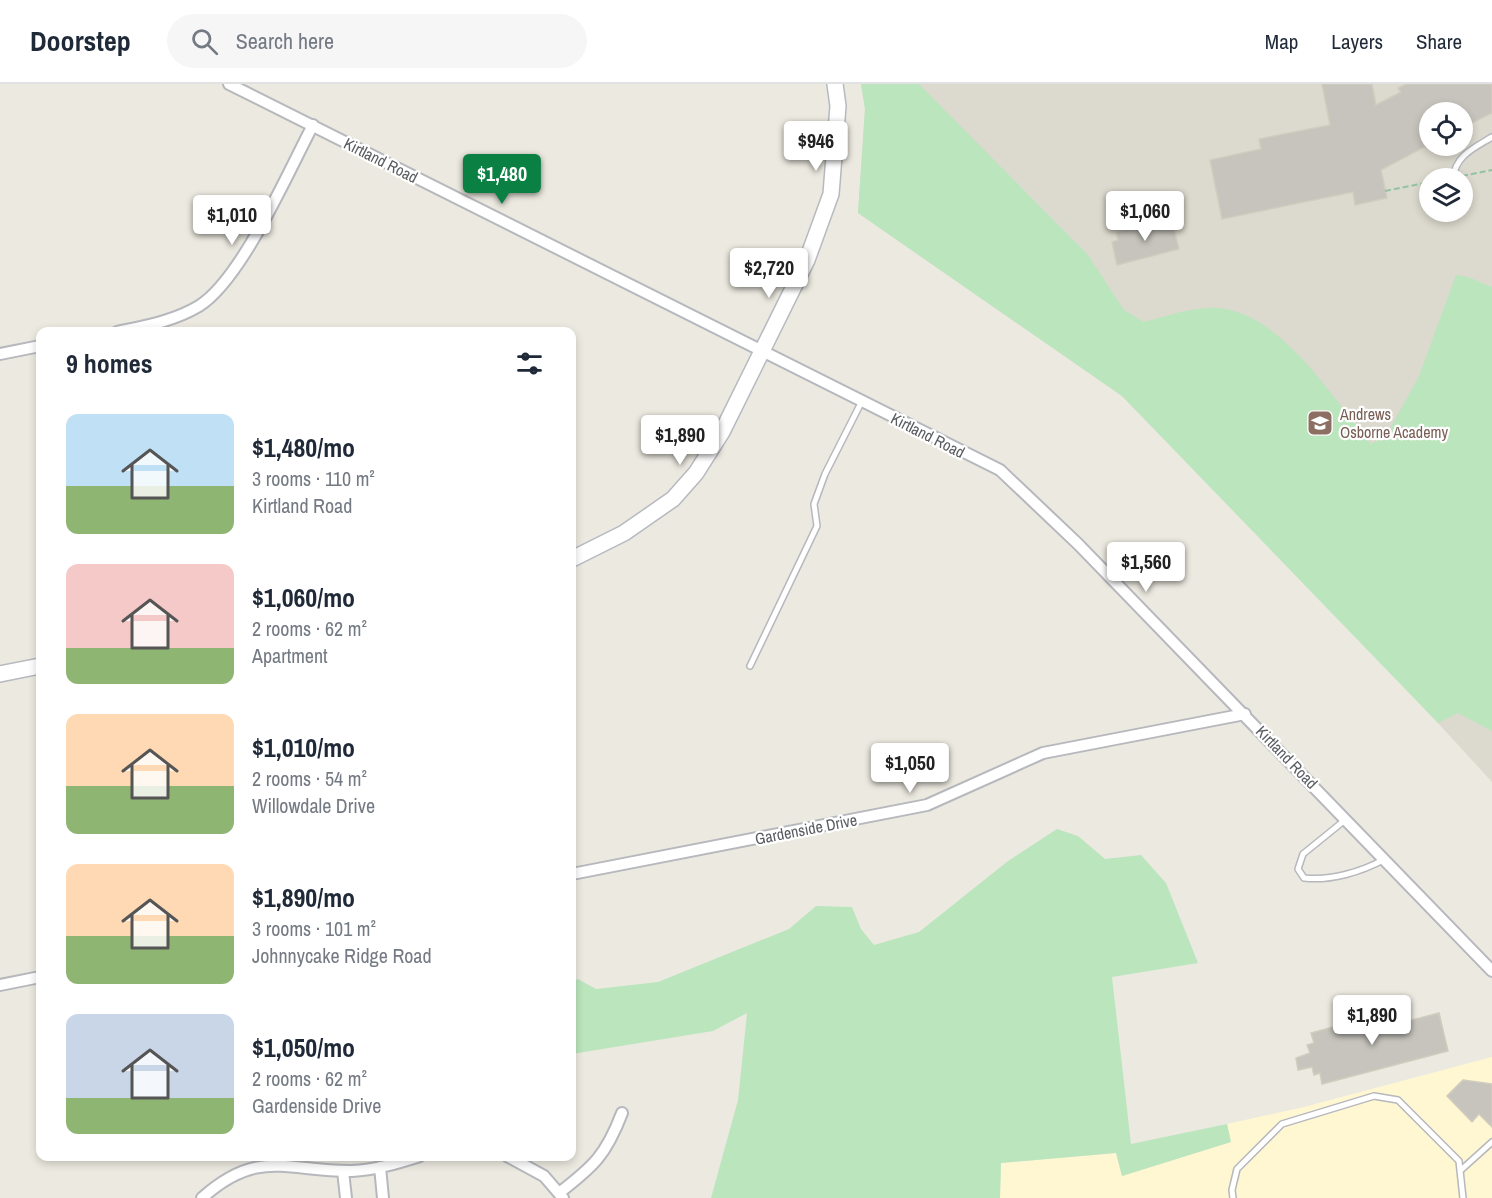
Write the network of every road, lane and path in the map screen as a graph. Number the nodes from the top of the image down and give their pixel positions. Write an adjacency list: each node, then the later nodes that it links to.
1 (229, 84): 3 (street, Kirtland Road)
2 (835, 84): 12 (main road)
3 (313, 125): 10 (street); 12 (street, Kirtland Road)
4 (1492, 136): 5 (lane)
5 (1455, 168)
6 (1492, 170): 7 (path)
7 (1473, 174)
8 (1419, 184): 9 (path)
9 (1385, 191)
10 (143, 327)
11 (36, 347): 13 (street)
12 (762, 352): 14 (street, Kirtland Road); 15 (main road)
13 (0, 354)
14 (862, 401): 16 (lane); 19 (street, Kirtland Road)
15 (576, 557)
16 (750, 666)
17 (36, 667): 18 (main road)
18 (0, 674)
19 (1245, 714): 20 (street, Kirtland Road); 22 (street, Gardenside Drive)
20 (1346, 819): 21 (street, Kirtland Road); 21 (lane)
21 (1385, 860): 23 (street, Kirtland Road)
22 (576, 873)
23 (1492, 971)
24 (36, 978): 25 (street)
25 (0, 985)
26 (622, 1113): 33 (street)
27 (1492, 1142): 31 (lane)
28 (402, 1161): 30 (street)
29 (516, 1161): 33 (street)
30 (380, 1167): 32 (street); 36 (street)
31 (1461, 1170): 37 (lane); 38 (lane)
32 (343, 1171): 34 (street); 35 (street)
33 (561, 1196)
34 (202, 1198)
35 (346, 1198)
36 (383, 1198)
37 (1233, 1198)
38 (1463, 1198)

